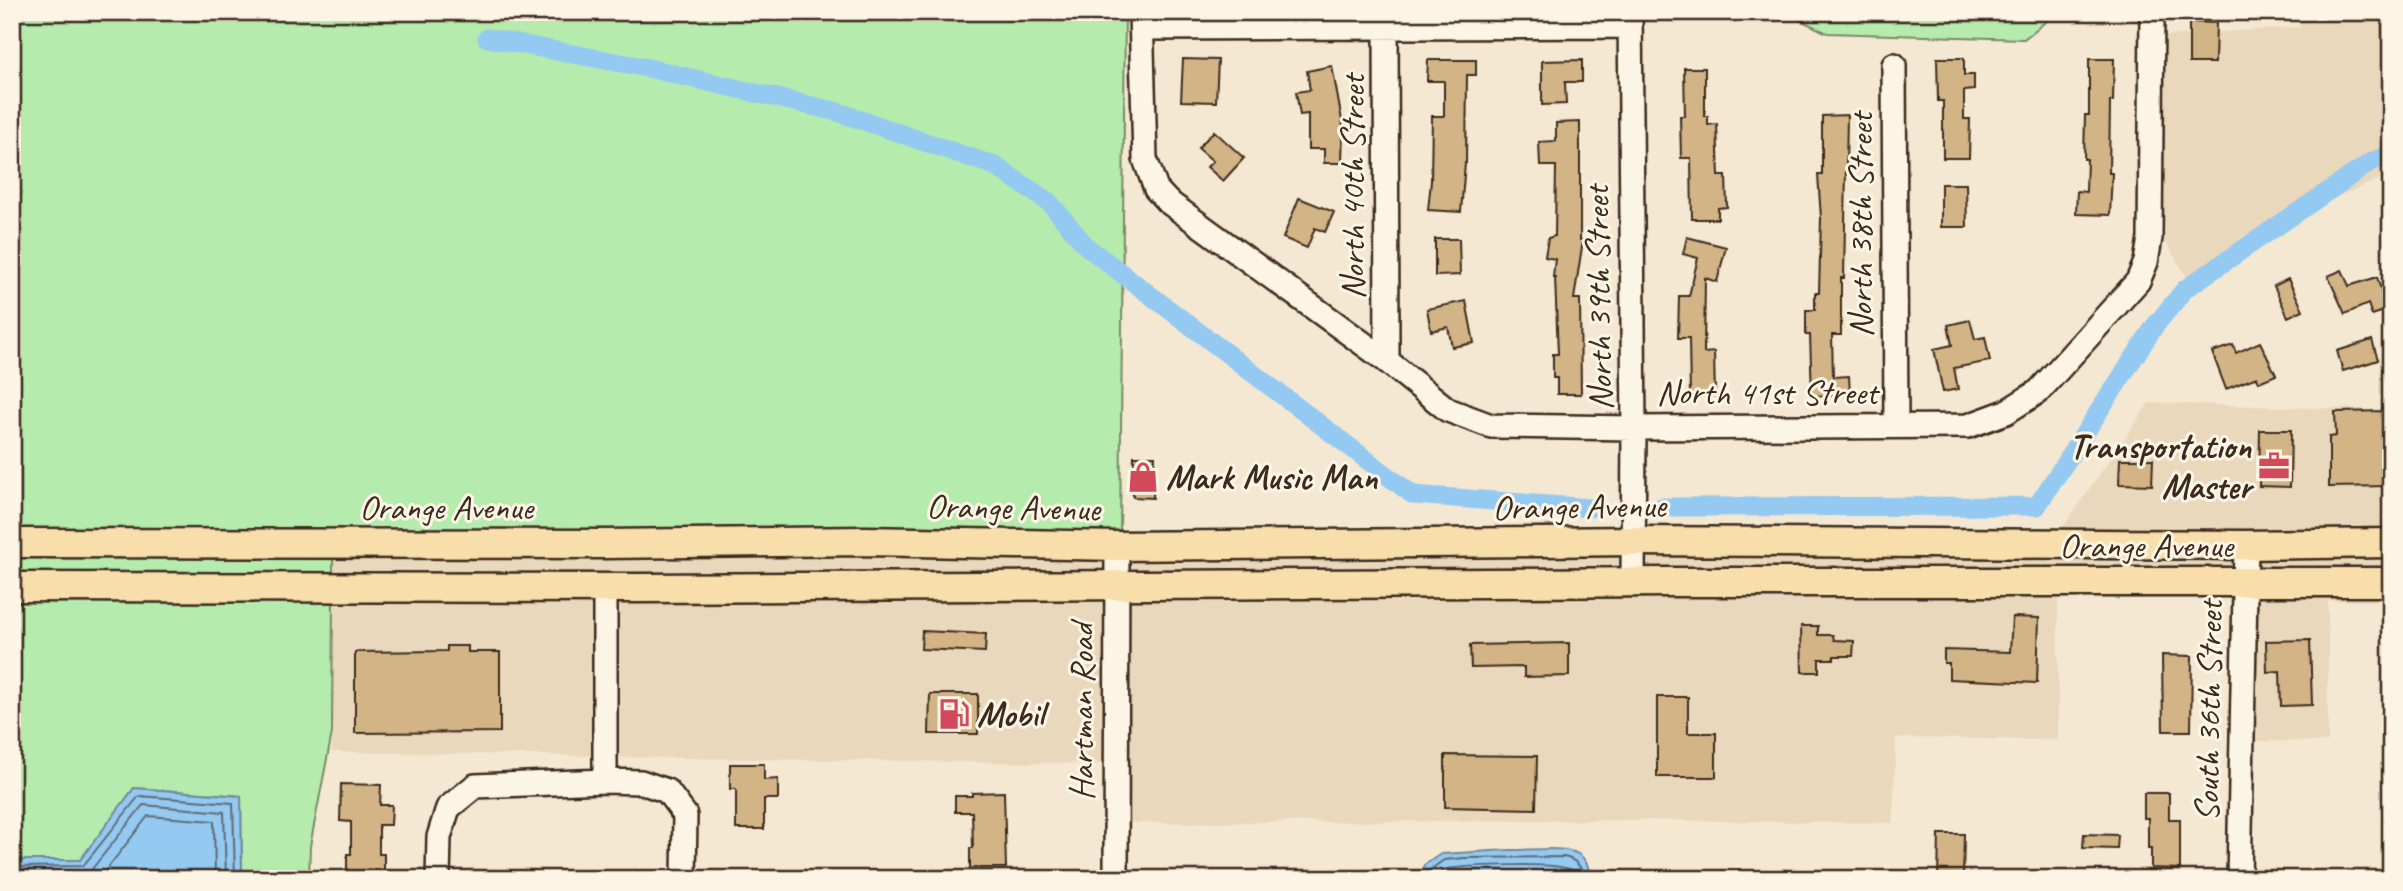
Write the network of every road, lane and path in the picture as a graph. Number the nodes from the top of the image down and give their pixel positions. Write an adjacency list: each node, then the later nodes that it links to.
1 (2152, 12): 7 (street, North 41st Street)
2 (1630, 19): 4 (street); 8 (street, North 39th Street)
3 (1141, 20): 4 (street); 6 (street, North 41st Street)
4 (1386, 20): 6 (street, North 40th Street)
5 (1894, 65): 7 (street, North 38th Street)
6 (1387, 361): 8 (street, North 41st Street)
7 (1896, 426): 8 (street, North 41st Street)
8 (1634, 428): 9 (street, North 39th Street)
9 (1633, 541): 13 (main road, Orange Avenue); 14 (main road, Orange Avenue); 16 (street, North 39th Street)
10 (12, 543): 12 (main road, Orange Avenue)
11 (2391, 543): 13 (main road, Orange Avenue)
12 (527, 544): 14 (main road, Orange Avenue); 20 (main road)
13 (2246, 545): 15 (street, South 36th Street)
14 (1117, 546): 18 (street, Hartman Road)
15 (2245, 581): 16 (main road, Orange Avenue); 17 (main road, Orange Avenue); 26 (street, South 36th Street)
16 (1633, 582): 18 (main road, Orange Avenue)
17 (2391, 582)
18 (1117, 586): 21 (main road, Orange Avenue); 25 (street, Hartman Road)
19 (12, 587): 20 (main road, Orange Avenue)
20 (339, 587): 21 (main road, Orange Avenue)
21 (604, 588): 22 (street)
22 (604, 781): 23 (street); 24 (street)
23 (438, 879)
24 (684, 879)
25 (1116, 879)
26 (2239, 879)

